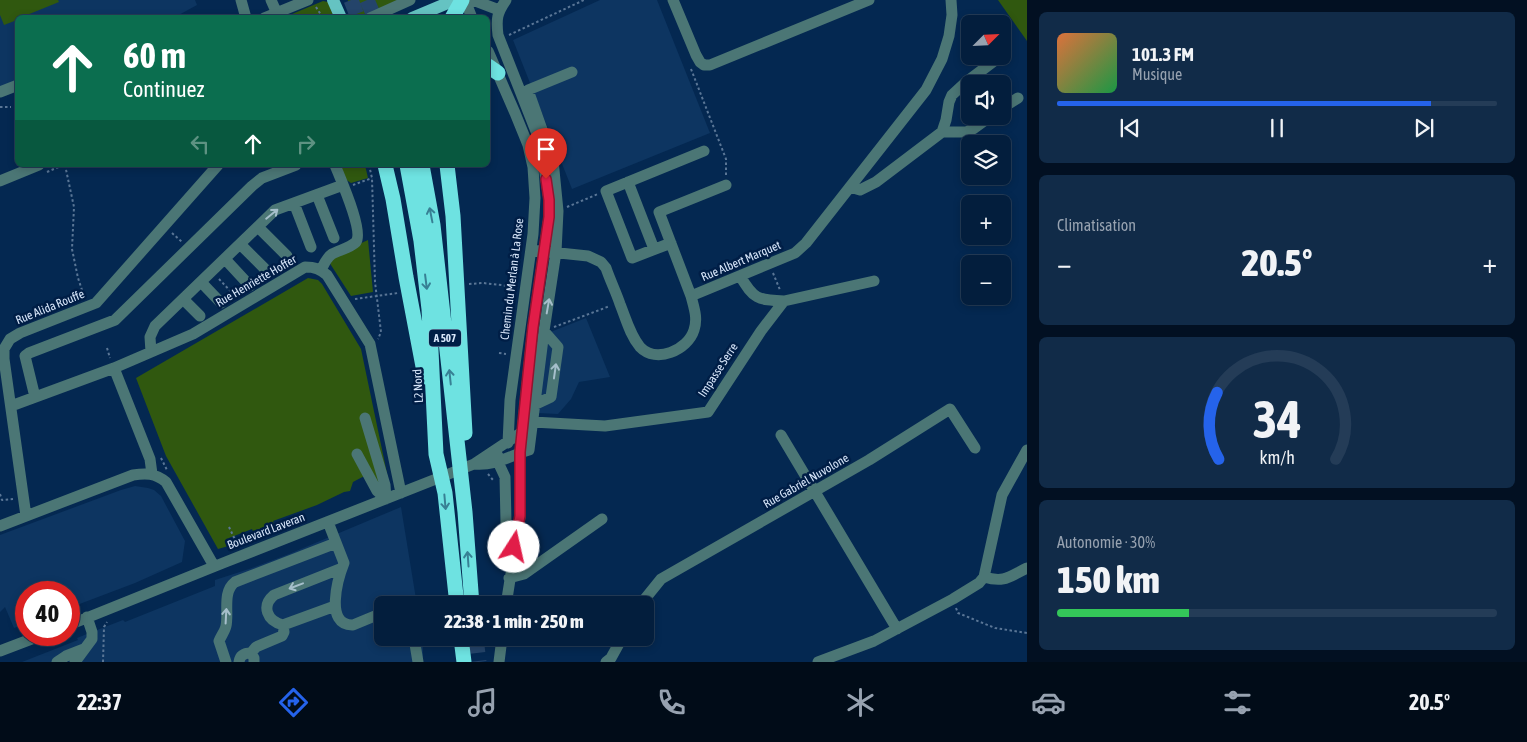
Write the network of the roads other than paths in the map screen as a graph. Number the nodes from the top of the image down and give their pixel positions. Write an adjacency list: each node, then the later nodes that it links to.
1 (241, 0): 14 (street)
2 (271, 0): 15 (street)
3 (333, 0): 16 (main road)
4 (410, 0): 17 (street)
5 (455, 0): 18 (main road)
6 (464, 0): 19 (highway); 20 (street)
7 (473, 0): 13 (street)
8 (506, 0): 13 (street)
9 (674, 0): 10 (street)
10 (869, 0)
11 (951, 0): 43 (street, Rue Albert Marquet)
12 (311, 2): 15 (street)
13 (499, 10): 53 (street, Chemin du Merlan à La Rose)
14 (245, 15)
15 (278, 15)
16 (339, 15)
17 (377, 15)
18 (419, 15)
19 (454, 15)
20 (471, 15)
21 (989, 65): 29 (street)
22 (493, 70): 52 (street, Chemin du Merlan à La Rose)
23 (572, 72): 54 (street)
24 (15, 86): 25 (street)
25 (0, 92)
26 (1018, 98): 27 (street)
27 (1011, 102)
28 (979, 125): 29 (street)
29 (942, 132): 43 (street)
30 (704, 151): 40 (street)
31 (34, 167): 39 (street)
32 (216, 167): 72 (street, Rue Alida Rouffe)
33 (291, 167): 70 (street)
34 (336, 167): 42 (street)
35 (385, 167): 83 (highway)
36 (407, 167): 83 (highway, L2 Nord / A 507, one-way to 83)
37 (422, 167): 90 (highway, A 507, one-way to 37)
38 (446, 167): 90 (highway)
39 (0, 181)
40 (628, 182): 51 (street); 51 (street)
41 (726, 185): 48 (street)
42 (344, 186): 44 (street); 57 (street)
43 (850, 186): 59 (street, Rue Albert Marquet)
44 (317, 195): 45 (street); 47 (street)
45 (294, 203): 46 (street, one-way to 45); 50 (street)
46 (258, 227): 49 (street); 55 (street)
47 (334, 238)
48 (670, 242): 51 (street); 63 (street)
49 (240, 244): 56 (street); 58 (street)
50 (311, 247)
51 (654, 249)
52 (531, 250): 53 (street, Rue Albert Marquet); 71 (street, Chemin du Merlan à La Rose)
53 (543, 251): 54 (street, Rue Albert Marquet); 75 (street, Chemin du Merlan à La Rose)
54 (556, 252): 63 (street, Rue Albert Marquet); 74 (street, one-way to 54)
55 (287, 256)
56 (224, 260): 61 (street); 62 (street)
57 (321, 270): 68 (street, Rue Henriette Hoffer); 88 (street)
58 (267, 271)
59 (740, 276): 63 (street, Rue Albert Marquet); 65 (street)
60 (874, 281): 65 (street)
61 (201, 282): 64 (street); 66 (street)
62 (250, 286)
63 (691, 296)
64 (184, 299): 67 (street); 68 (street)
65 (784, 301): 74 (street, Impasse Serre)
66 (221, 303)
67 (200, 316)
68 (151, 352): 69 (street, Rue Henriette Hoffer)
69 (114, 368): 70 (street, Rue Henriette Hoffer); 86 (street)
70 (35, 397): 72 (street, Rue Henriette Hoffer)
71 (510, 400): 77 (street, Chemin du Merlan à La Rose); 79 (street, Chemin du Merlan à La Rose)
72 (11, 406): 91 (street, Rue Alida Rouffe)
73 (365, 418): 89 (street)
74 (532, 422): 81 (street)
75 (522, 432): 77 (street); 81 (street, Chemin du Merlan à La Rose)
76 (780, 435): 87 (street)
77 (508, 443): 79 (street); 81 (street)
78 (975, 448): 87 (street, Rue Gabriel Nuvolone)
79 (498, 450): 84 (street, Chemin du Merlan à La Rose); 85 (street, Boulevard Laveran)
80 (1027, 450): 100 (street)
81 (520, 452): 84 (street); 99 (street, Chemin du Merlan à La Rose)
82 (356, 454): 89 (street)
83 (436, 454): 101 (highway, L2 Nord / A 507, one-way to 101)
84 (498, 462): 85 (street, Boulevard Laveran); 99 (street, Chemin du Merlan à La Rose)
85 (474, 464): 88 (street, Boulevard Laveran)
86 (152, 474): 91 (street); 96 (street)
87 (814, 491): 104 (street, Rue Gabriel Nuvolone); 110 (street)
88 (401, 493): 89 (street, Boulevard Laveran)
89 (386, 499): 93 (street, Boulevard Laveran)
90 (465, 512): 102 (highway, A 507, one-way to 90)
91 (26, 516): 94 (street)
92 (602, 519): 99 (street)
93 (328, 522): 95 (street); 96 (street, Boulevard Laveran)
94 (0, 526)
95 (336, 543): 97 (street); 122 (street, one-way to 95)
96 (214, 566): 107 (street, Boulevard Laveran)
97 (342, 568): 105 (street); 109 (street, one-way to 109)
98 (1027, 568): 100 (street)
99 (509, 578): 103 (street, Chemin du Merlan à La Rose)
100 (990, 579): 110 (street)
101 (456, 596)
102 (471, 596)
103 (507, 596)
104 (647, 596)
105 (335, 606): 106 (street); 109 (street)
106 (374, 616)
107 (87, 618): 108 (street, Boulevard Laveran); 116 (street)
108 (80, 621)
109 (283, 625): 118 (street)
110 (897, 629): 119 (street)
111 (15, 645): 117 (street)
112 (415, 646): 124 (street)
113 (462, 646): 125 (highway)
114 (501, 646): 126 (street)
115 (618, 646): 127 (street)
116 (86, 648): 120 (street); 121 (street)
117 (0, 651)
118 (253, 657): 123 (street)
119 (836, 659): 128 (street)
120 (57, 662)
121 (75, 662)
122 (226, 662)
123 (239, 662)
124 (418, 662)
125 (464, 662)
126 (499, 662)
127 (606, 662)
128 (818, 662)

